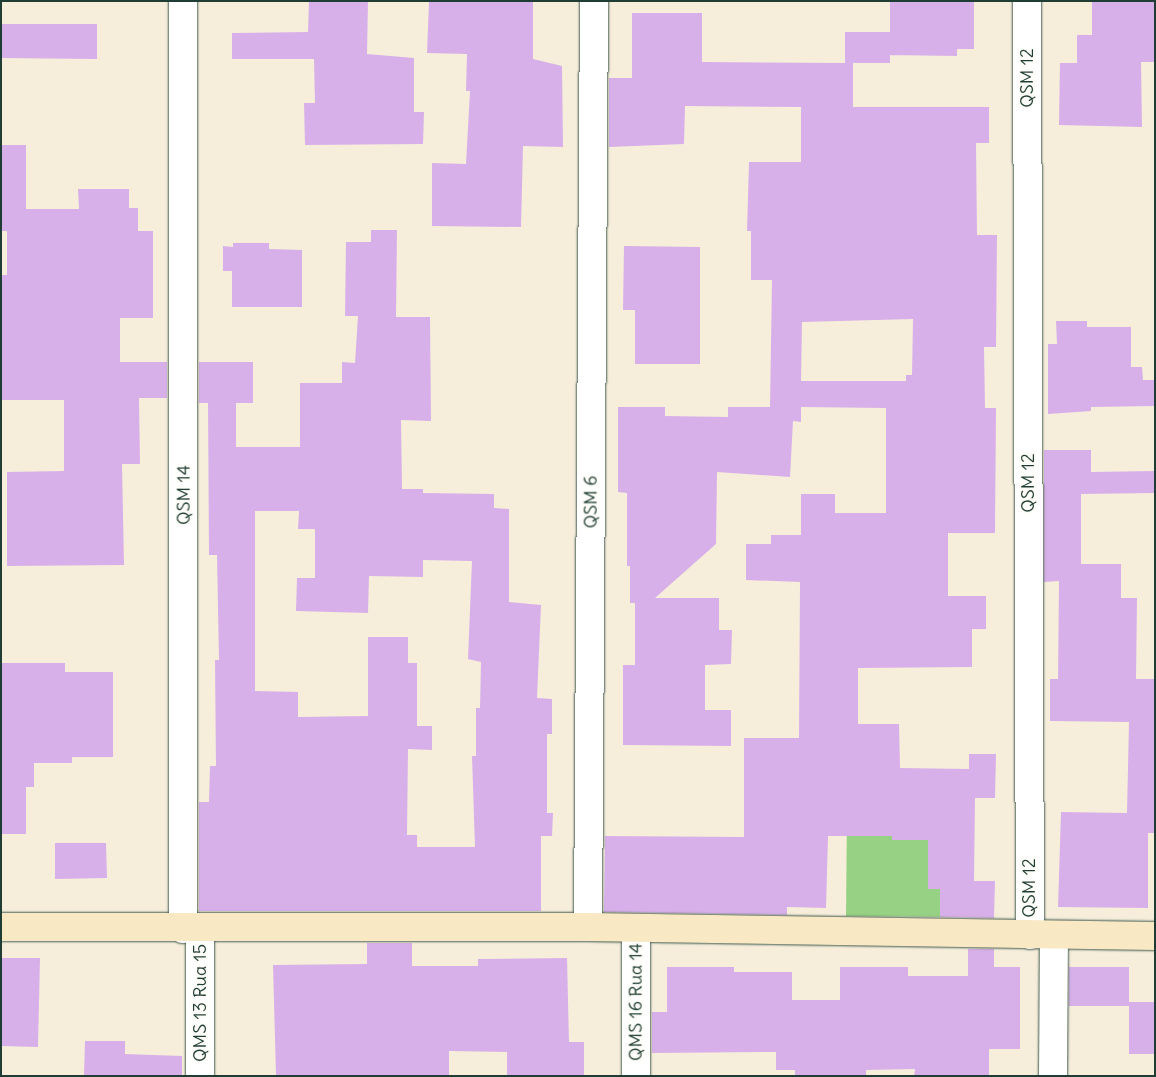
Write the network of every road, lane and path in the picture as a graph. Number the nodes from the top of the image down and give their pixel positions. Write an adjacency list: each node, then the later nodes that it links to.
1 (183, 1): 7 (street, QSM 14)
2 (594, 1): 5 (street, QSM 6)
3 (1027, 1): 8 (street, QSM 12)
4 (1, 927): 7 (street)
5 (588, 927): 6 (street); 7 (street)
6 (636, 928): 8 (street); 11 (street, QMS 16 Rua 14)
7 (191, 929): 10 (street, QMS 13 Rua 15)
8 (1042, 935): 9 (street); 12 (street, QSM 12)
9 (1155, 936)
10 (200, 1076)
11 (636, 1076)
12 (1053, 1076)

